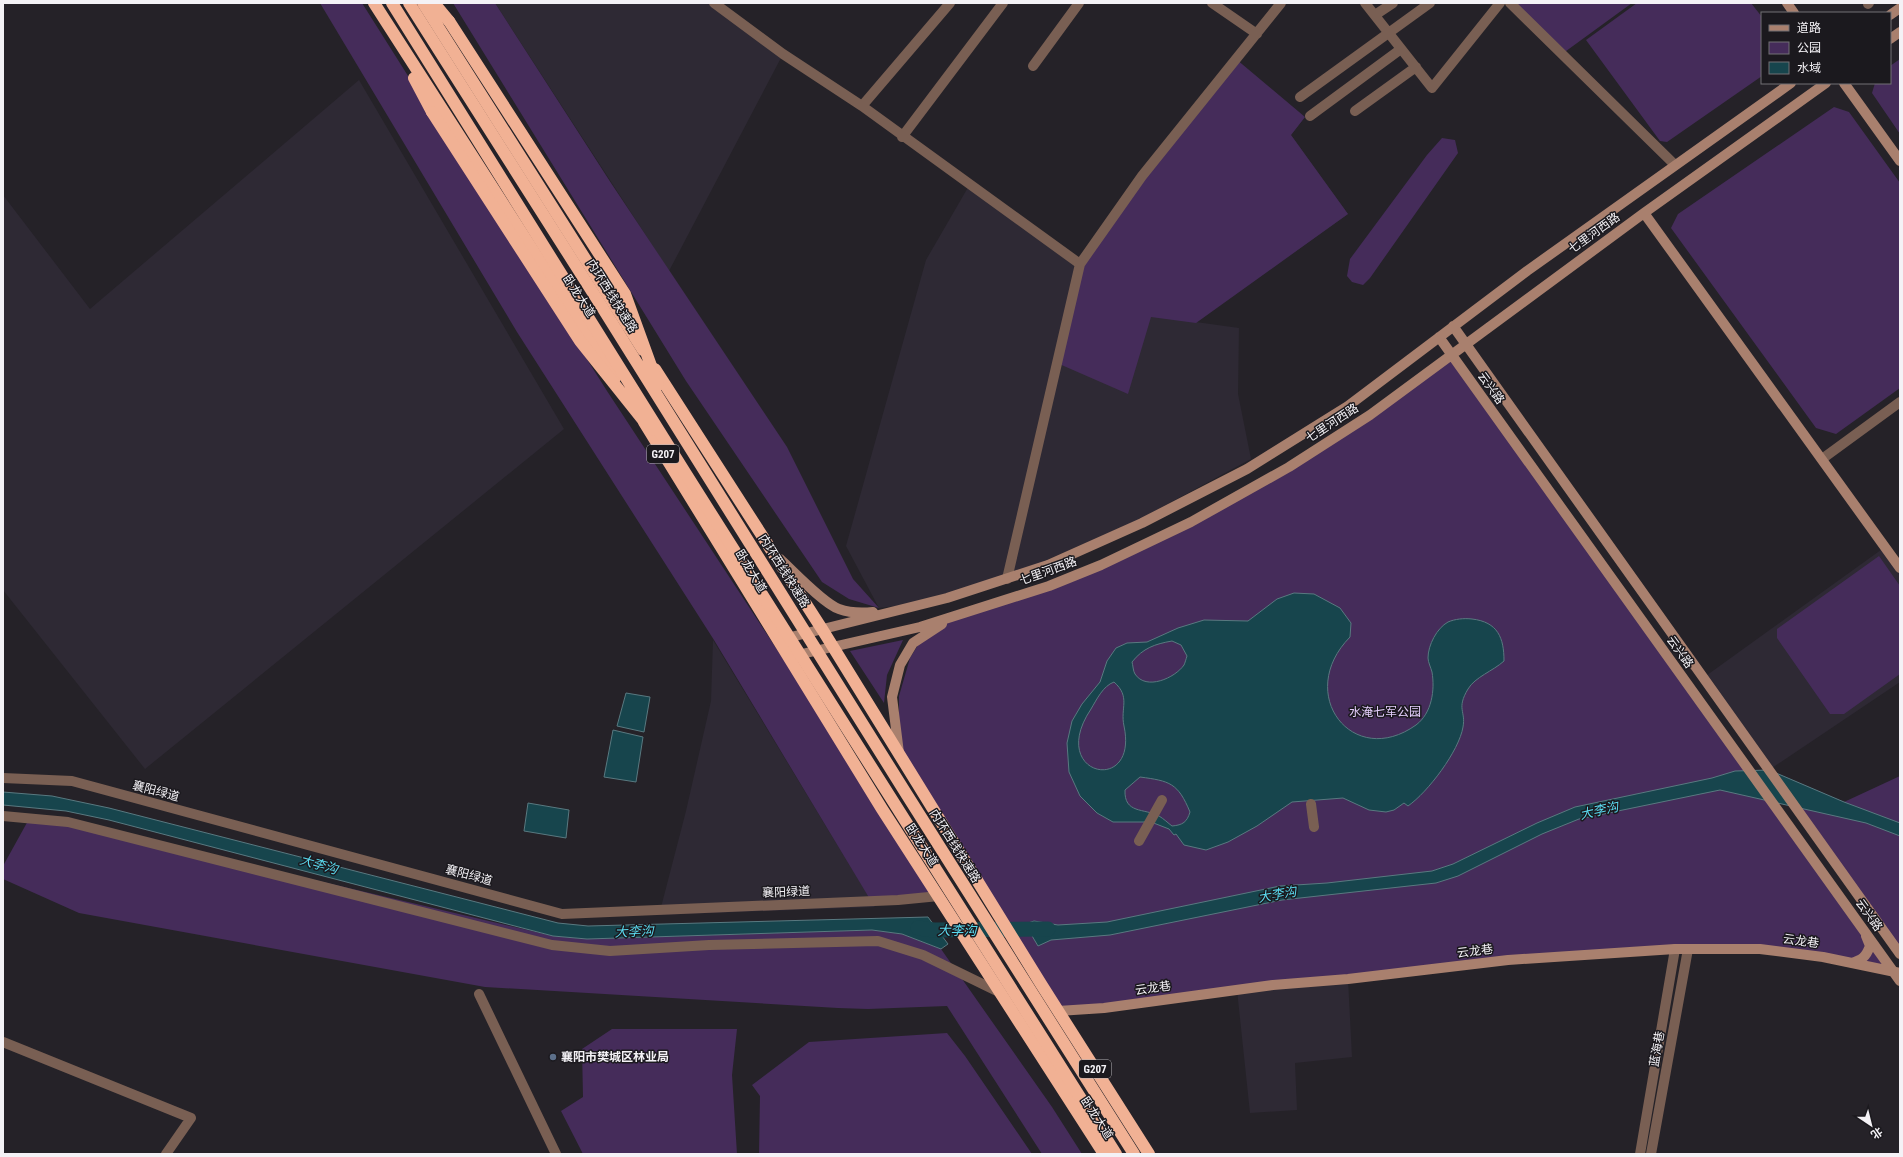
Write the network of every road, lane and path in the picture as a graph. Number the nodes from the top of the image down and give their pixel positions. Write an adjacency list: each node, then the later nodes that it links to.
1 (374, 3): 48 (highway, bridge); 55 (highway, 卧龙大道 / G207)
2 (392, 3): 48 (highway, bridge)
3 (409, 3): 46 (highway, 内环西线快速路, bridge)
4 (423, 3): 49 (highway, 卧龙大道 / G207)
5 (434, 3): 46 (highway, bridge)
6 (714, 3): 33 (street)
7 (950, 3): 33 (street)
8 (1004, 3): 36 (street)
9 (1079, 3): 27 (street)
10 (1212, 3): 24 (street)
11 (1281, 3): 24 (street)
12 (1365, 3): 21 (street)
13 (1393, 3): 21 (street)
14 (1430, 3): 22 (street)
15 (1500, 3): 28 (street)
16 (1510, 3): 38 (street)
17 (1787, 3): 19 (street)
18 (1900, 8): 20 (street)
19 (1793, 12)
20 (1891, 14)
21 (1375, 15): 22 (street)
22 (1388, 32): 26 (street); 32 (street)
23 (1900, 32): 25 (street)
24 (1257, 34): 40 (street)
25 (1891, 37)
26 (1401, 49): 28 (street); 35 (street)
27 (1033, 66)
28 (1416, 67): 34 (street)
29 (1790, 84): 38 (street, 七里河西路)
30 (1825, 84): 39 (street, 七里河西路)
31 (1845, 84): 37 (street)
32 (1300, 97)
33 (862, 106): 36 (street)
34 (1355, 111)
35 (1310, 116)
36 (902, 136): 40 (street)
37 (1900, 161)
38 (1675, 166): 41 (street, 七里河西路)
39 (1644, 213): 43 (street, 七里河西路); 47 (street)
40 (1080, 264): 51 (street)
41 (1453, 326): 42 (street, 七里河西路); 43 (street, 云兴路)
42 (1439, 337): 44 (street, 云兴路); 51 (street, 七里河西路)
43 (1465, 343): 44 (street, 七里河西路); 69 (street, 云兴路)
44 (1451, 354): 53 (street, 七里河西路); 66 (street, 云兴路)
45 (1900, 402): 47 (street)
46 (667, 409): 76 (highway, 内环西线快速路, bridge)
47 (1822, 459): 50 (street)
48 (686, 474): 77 (highway, bridge)
49 (772, 551): 52 (street); 54 (highway, 卧龙大道 / G207)
50 (1900, 568)
51 (1007, 579): 52 (street, 七里河西路)
52 (913, 607): 54 (street, 七里河西路)
53 (951, 618): 56 (street, 七里河西路); 58 (street)
54 (822, 629): 55 (street, 七里河西路); 56 (highway, 卧龙大道 / G207)
55 (778, 641): 57 (highway, 卧龙大道 / G207)
56 (833, 647): 57 (street, 七里河西路); 58 (highway, 卧龙大道 / G207)
57 (787, 657): 65 (highway, 卧龙大道 / G207)
58 (899, 755): 74 (highway, 卧龙大道 / G207)
59 (3, 778): 65 (street, 襄阳绿道)
60 (1162, 800): 64 (street)
61 (1311, 804): 63 (street)
62 (3, 816): 72 (street)
63 (1314, 827)
64 (1139, 841)
65 (939, 896): 72 (highway, 卧龙大道 / G207)
66 (1863, 929): 70 (street); 71 (street, 云兴路)
67 (1675, 949): 68 (street, 云龙巷); 74 (street, 云龙巷); 85 (street, 蓝海巷)
68 (1688, 949): 70 (street, 云龙巷); 86 (street, 蓝海巷)
69 (1900, 954)
70 (1848, 963): 71 (street, 云龙巷)
71 (1898, 976)
72 (1001, 993): 80 (highway, 卧龙大道 / G207)
73 (479, 994): 79 (street)
74 (1058, 1011): 84 (highway, 卧龙大道 / G207)
75 (3, 1042): 78 (street)
76 (1094, 1092): 82 (highway, 内环西线快速路, bridge); 83 (highway, bridge)
77 (1081, 1099): 80 (highway, bridge); 81 (highway, bridge)
78 (166, 1154)
79 (556, 1154)
80 (1105, 1154)
81 (1116, 1154)
82 (1134, 1154)
83 (1144, 1154)
84 (1149, 1154)
85 (1640, 1154)
86 (1651, 1154)

